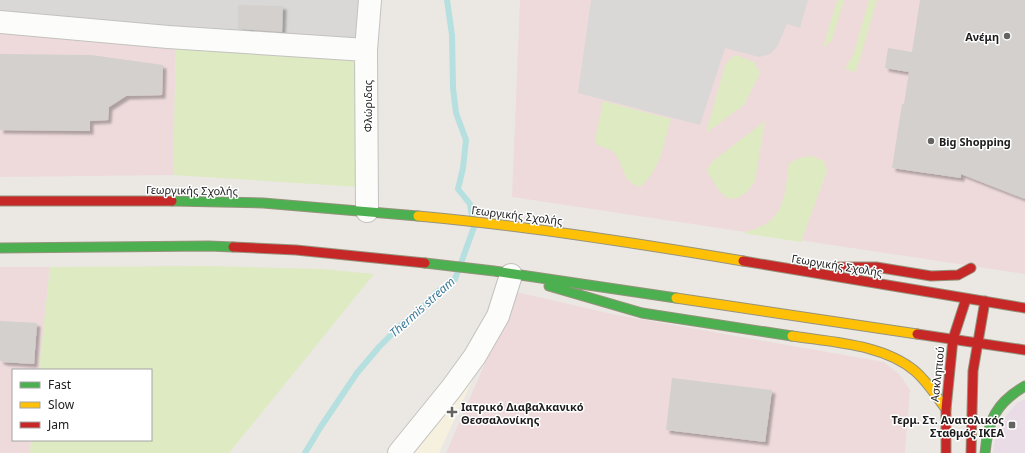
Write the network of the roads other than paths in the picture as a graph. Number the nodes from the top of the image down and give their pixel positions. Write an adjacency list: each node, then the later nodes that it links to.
1 (370, 0): 3 (street, Φλώριδας)
2 (0, 22): 3 (street)
3 (366, 50): 5 (street, Φλώριδας)
4 (0, 201): 5 (main road, Γεωργικής Σχολής)
5 (367, 211): 8 (main road, Γεωργικής Σχολής)
6 (0, 248): 9 (main road)
7 (971, 268): 8 (main road)
8 (800, 271): 10 (main road, Γεωργικής Σχολής)
9 (503, 273): 14 (main road); 18 (main road); 20 (street)
10 (966, 299): 11 (main road, Γεωργικής Σχολής); 14 (main road, Ασκληπιού)
11 (985, 301): 12 (main road, Γεωργικής Σχολής); 13 (main road)
12 (1023, 307): 13 (main road)
13 (974, 328): 14 (main road); 15 (main road)
14 (953, 339): 15 (main road); 18 (main road, Ασκληπιού)
15 (978, 342): 16 (main road); 21 (main road)
16 (1025, 350)
17 (1025, 386): 22 (main road)
18 (946, 409): 19 (main road, Ασκληπιού)
19 (945, 450)
20 (399, 453)
21 (971, 453)
22 (985, 453)

